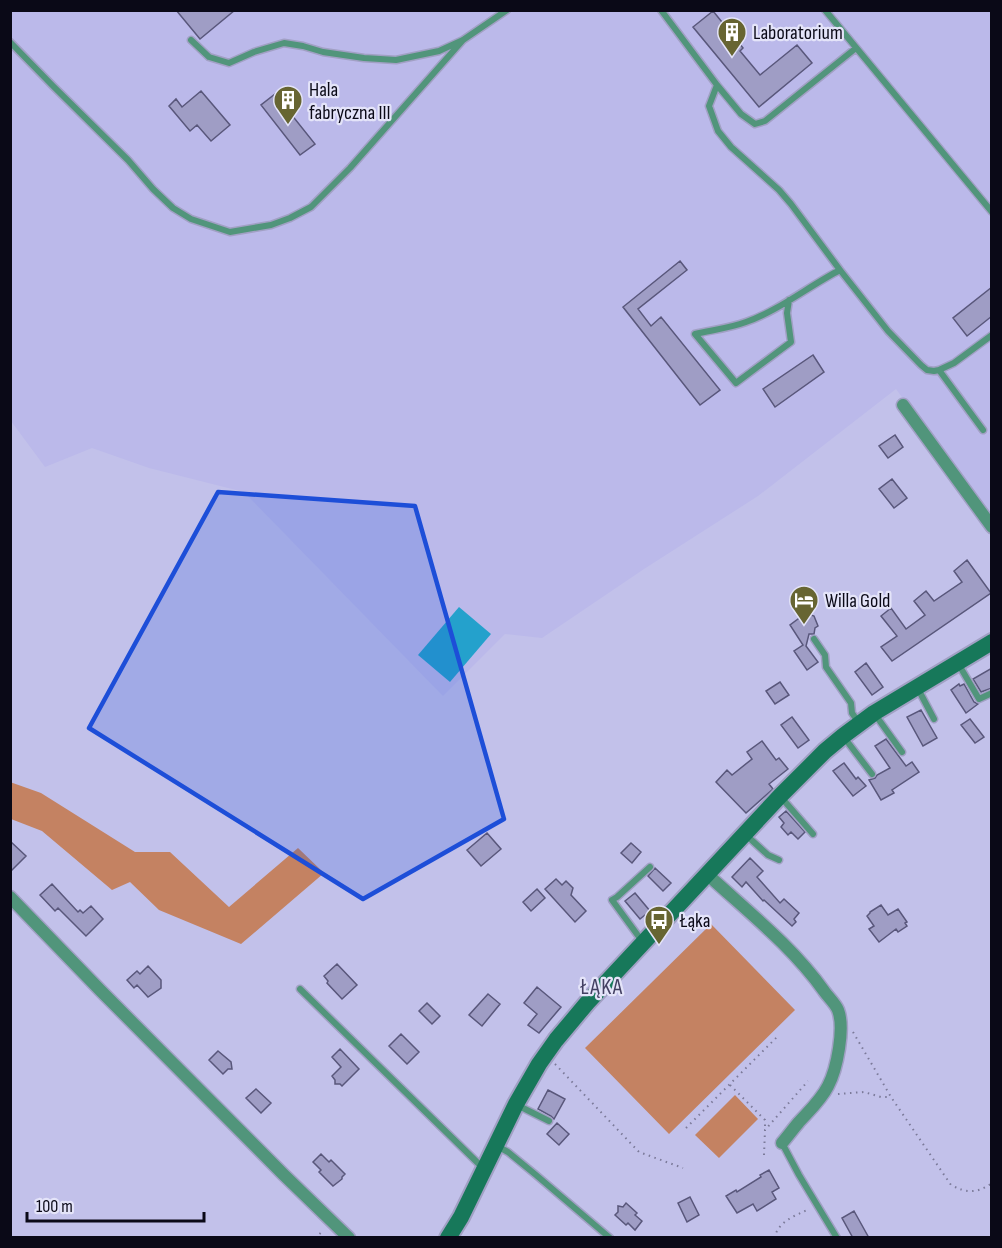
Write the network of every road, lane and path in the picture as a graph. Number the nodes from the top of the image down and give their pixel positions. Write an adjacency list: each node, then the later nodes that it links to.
1 (507, 10): 5 (lane)
2 (661, 10): 8 (lane)
3 (825, 10): 7 (lane)
4 (191, 40): 5 (lane)
5 (463, 40): 6 (lane)
6 (10, 42)
7 (856, 48): 8 (lane); 9 (lane)
8 (717, 85): 10 (lane)
9 (992, 212)
10 (840, 270): 11 (lane); 13 (lane)
11 (789, 300): 11 (lane)
12 (992, 335): 13 (lane)
13 (939, 370): 15 (lane)
14 (903, 405): 16 (street)
15 (983, 430)
16 (992, 527)
17 (814, 639): 24 (lane)
18 (992, 642): 19 (main road)
19 (958, 662): 20 (main road); 21 (lane)
20 (917, 687): 22 (main road); 23 (lane)
21 (992, 693)
22 (874, 713): 24 (main road); 26 (lane)
23 (934, 719)
24 (860, 724): 25 (main road)
25 (843, 736): 27 (lane); 28 (main road)
26 (902, 752)
27 (872, 774)
28 (780, 796): 29 (main road); 30 (lane)
29 (745, 834): 31 (lane); 33 (main road)
30 (813, 834)
31 (779, 860)
32 (650, 867): 35 (lane)
33 (707, 874): 35 (main road); 43 (street)
34 (10, 897): 55 (street)
35 (643, 942): 44 (main road)
36 (300, 989): 52 (lane)
37 (852, 1031): 42 (path)
38 (778, 1036): 41 (path)
39 (551, 1060): 51 (path)
40 (808, 1081): 47 (path)
41 (729, 1084): 46 (path); 47 (path)
42 (891, 1097): 43 (path); 53 (path)
43 (818, 1102): 48 (street)
44 (516, 1104): 45 (lane); 49 (main road)
45 (549, 1121)
46 (686, 1128)
47 (765, 1130): 50 (path)
48 (782, 1143): 54 (lane)
49 (497, 1146): 52 (main road); 57 (lane)
50 (764, 1155)
51 (683, 1168)
52 (484, 1170): 56 (main road)
53 (992, 1183)
54 (816, 1204): 58 (path); 59 (lane)
55 (348, 1238)
56 (448, 1238)
57 (610, 1238)
58 (774, 1238)
59 (837, 1238)

